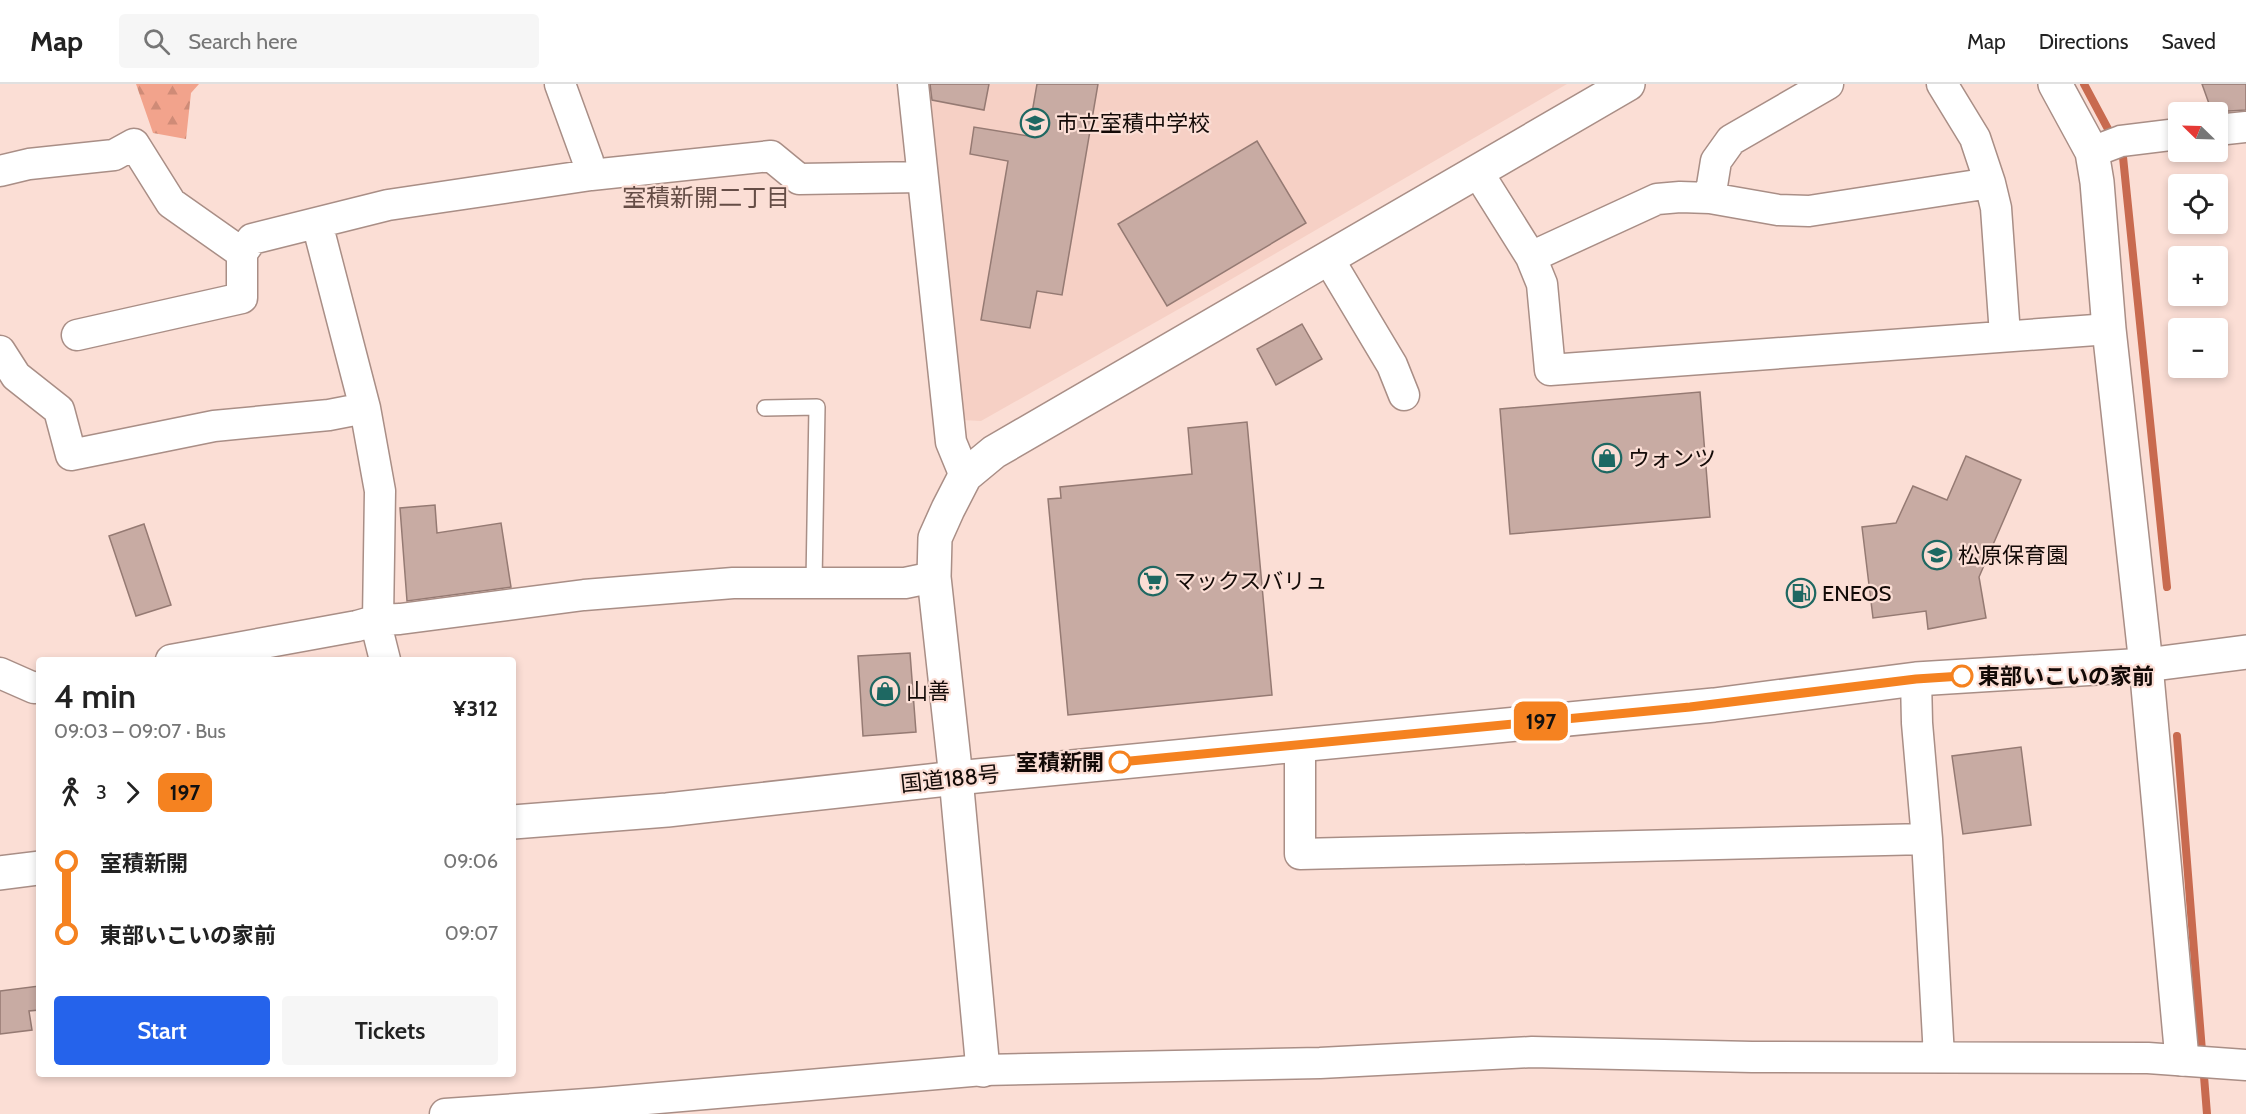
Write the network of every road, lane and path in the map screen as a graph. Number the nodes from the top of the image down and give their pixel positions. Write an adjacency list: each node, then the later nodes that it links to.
1 (560, 84): 13 (street)
2 (913, 84): 14 (street)
3 (1628, 84): 12 (main road)
4 (1828, 84): 16 (street)
5 (1942, 84): 15 (street)
6 (2055, 84): 10 (main road)
7 (2246, 127): 8 (street)
8 (2228, 129)
9 (2168, 135): 10 (street)
10 (2092, 152): 21 (main road)
11 (0, 171): 18 (street)
12 (1477, 171): 19 (street); 20 (main road)
13 (591, 175): 14 (street); 17 (street)
14 (922, 177): 28 (street)
15 (1990, 183): 16 (street); 23 (street)
16 (1710, 198): 19 (street)
17 (317, 223): 18 (street); 26 (street)
18 (242, 254): 22 (street)
19 (1531, 257): 23 (street)
20 (1328, 258): 25 (street); 28 (main road)
21 (2109, 329): 23 (street); 35 (main road)
22 (77, 335)
23 (2005, 335)
24 (0, 351): 26 (street)
25 (1404, 395)
26 (365, 408): 31 (street)
27 (765, 408): 30 (lane)
28 (966, 476): 29 (main road)
29 (934, 577): 30 (street); 40 (main road)
30 (814, 582): 31 (street)
31 (378, 620): 33 (street); 34 (street)
32 (2246, 652): 35 (main road, 国道188号)
33 (187, 657)
34 (384, 657)
35 (2146, 665): 37 (main road, 国道188号); 46 (main road)
36 (0, 673): 38 (street)
37 (1916, 679): 39 (main road, 国道188号); 42 (street)
38 (36, 688)
39 (1300, 744): 40 (main road, 国道188号); 42 (street)
40 (956, 778): 41 (main road, 国道188号); 48 (main road)
41 (516, 822)
42 (1927, 839): 45 (street)
43 (36, 868): 44 (main road)
44 (0, 873)
45 (1939, 1057): 46 (street); 48 (street)
46 (2182, 1059): 47 (street)
47 (2246, 1065)
48 (983, 1070): 49 (street)
49 (445, 1114)

